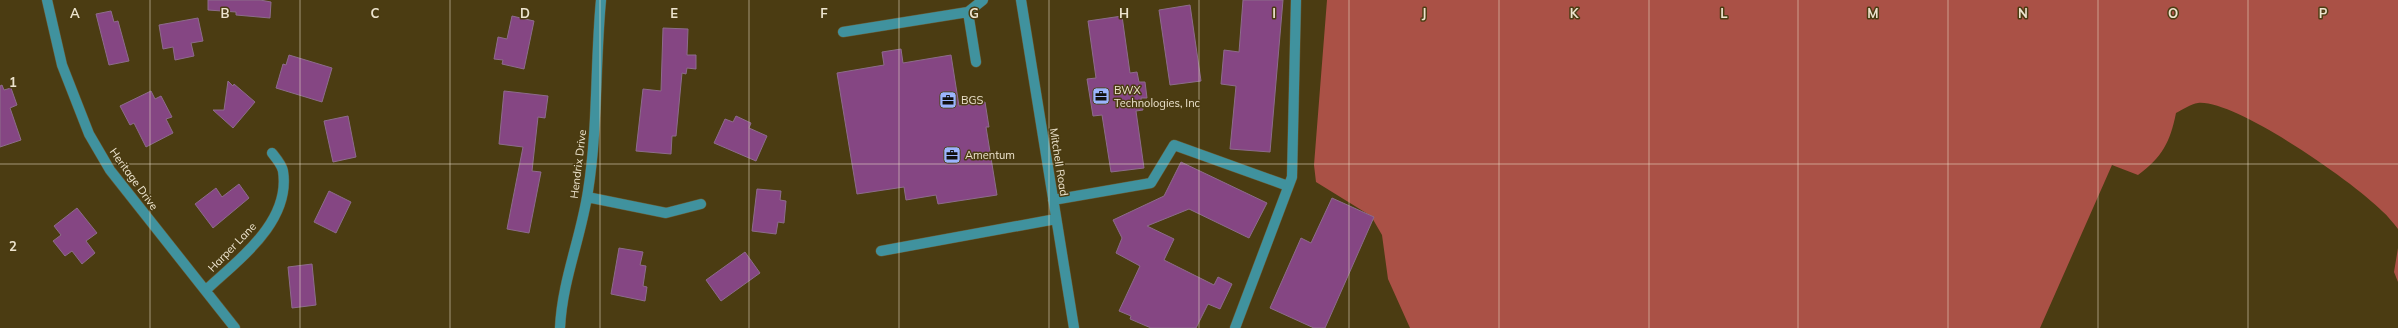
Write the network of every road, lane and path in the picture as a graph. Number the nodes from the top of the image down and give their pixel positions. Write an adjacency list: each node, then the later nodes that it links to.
1 (47, 0): 16 (street, Heritage Drive)
2 (600, 0): 11 (street, Hendrix Drive)
3 (984, 0): 6 (street)
4 (1021, 0): 12 (street, Mitchell Road)
5 (1296, 0): 10 (street)
6 (968, 12): 7 (street); 8 (street)
7 (843, 32)
8 (976, 62)
9 (272, 153): 16 (street, Harper Lane)
10 (1288, 186): 12 (street); 20 (street)
11 (587, 197): 13 (street); 18 (street, Hendrix Drive)
12 (1053, 200): 14 (street, Mitchell Road)
13 (701, 204)
14 (1056, 219): 15 (street); 19 (street, Mitchell Road)
15 (881, 251)
16 (206, 290): 17 (street, Heritage Drive)
17 (235, 328)
18 (560, 328)
19 (1074, 328)
20 (1235, 328)

